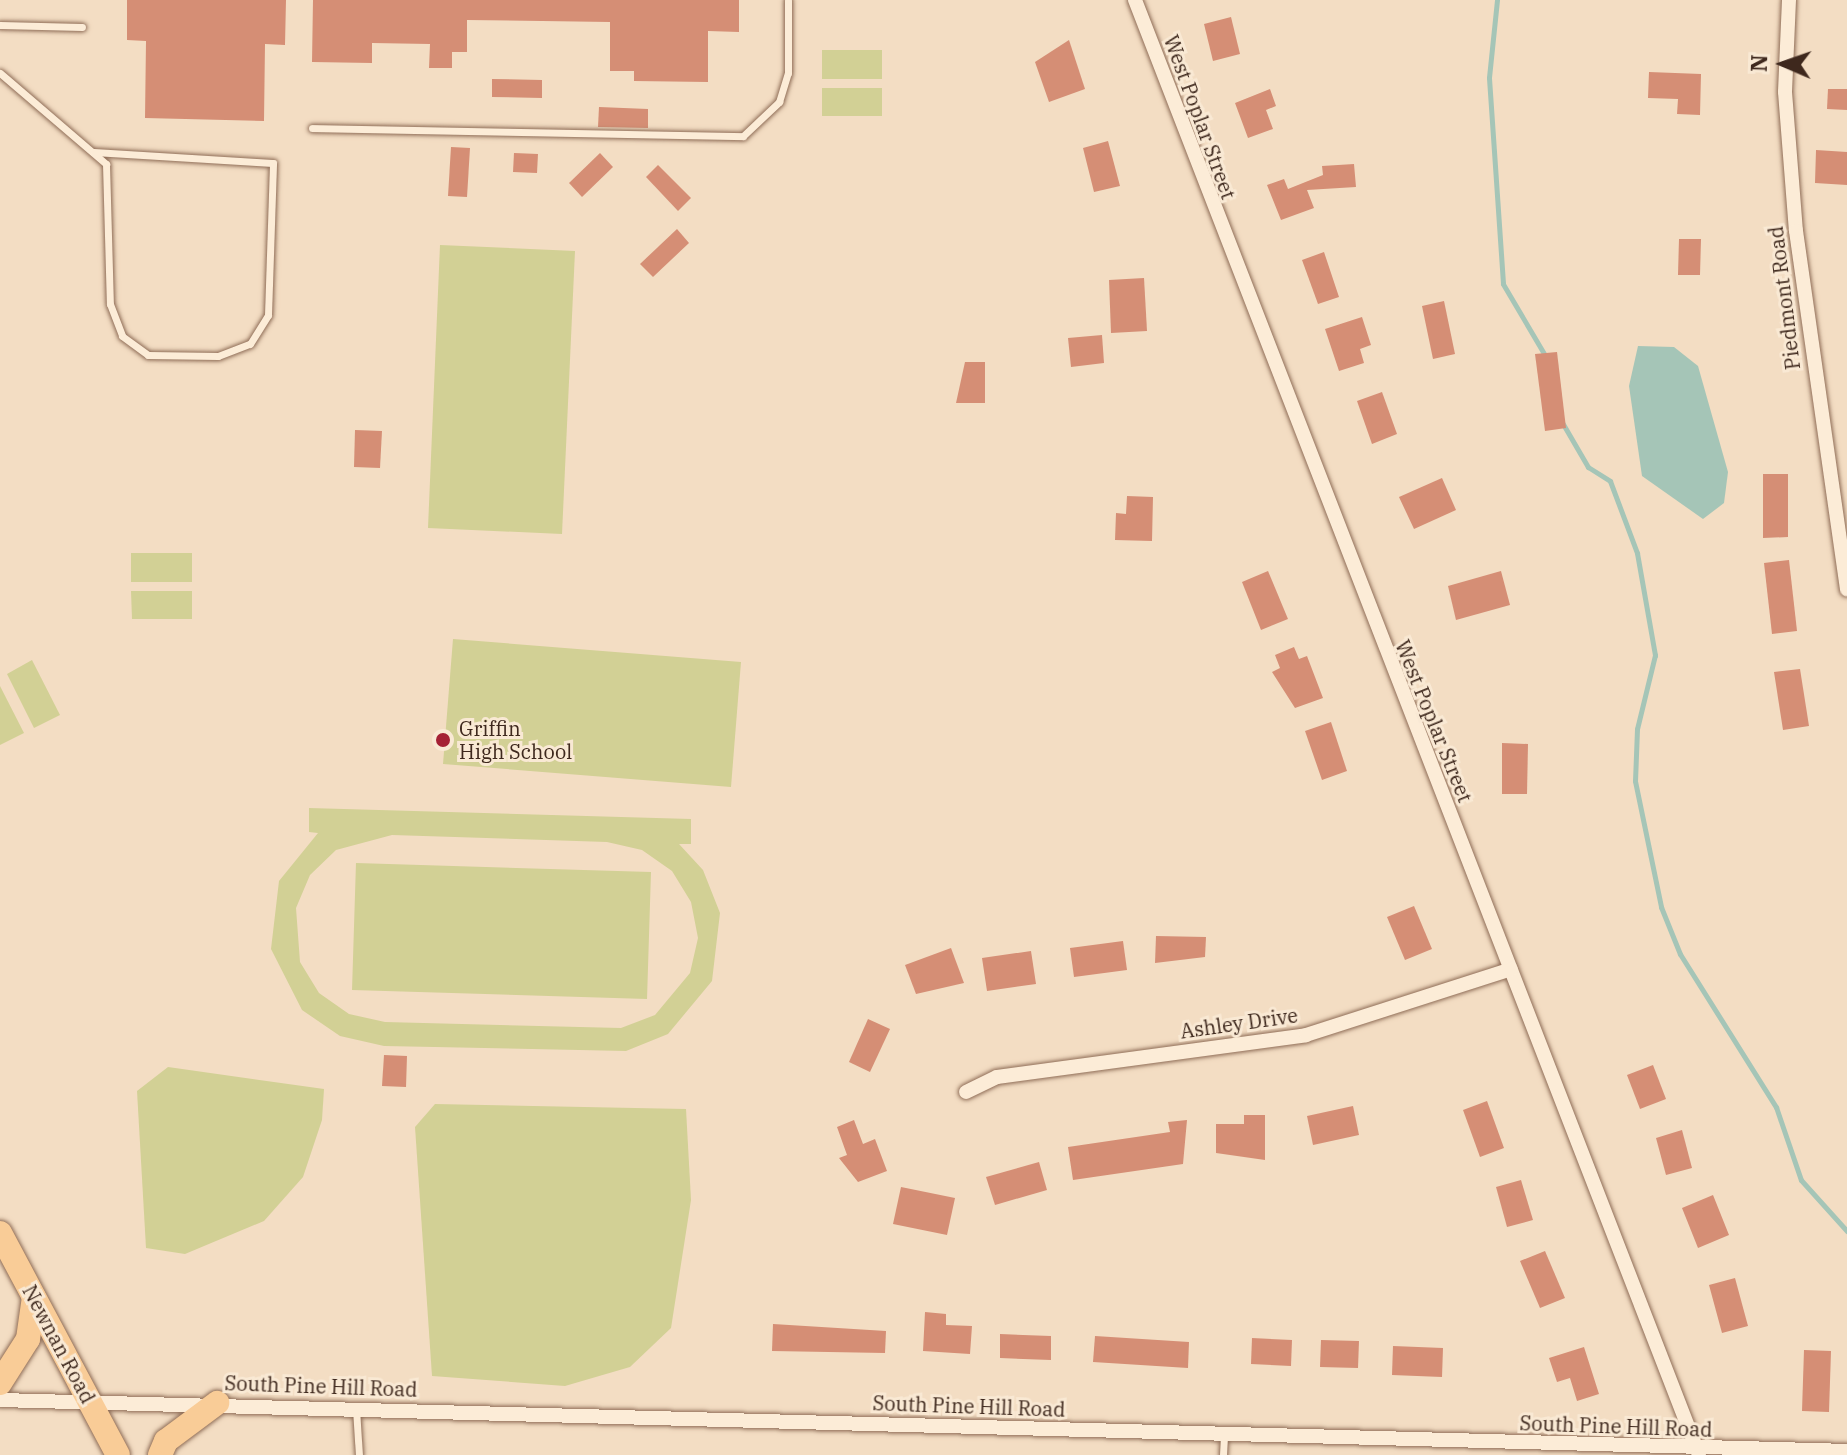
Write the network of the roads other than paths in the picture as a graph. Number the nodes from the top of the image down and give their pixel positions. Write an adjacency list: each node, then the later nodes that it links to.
1 (788, 0): 7 (lane)
2 (1135, 0): 10 (street, West Poplar Street)
3 (1789, 0): 9 (street, Piedmont Road)
4 (0, 25): 5 (lane)
5 (82, 27)
6 (0, 73): 8 (lane)
7 (312, 128)
8 (93, 152): 8 (lane)
9 (1847, 589)
10 (1511, 969): 11 (street, Ashley Drive); 22 (street, West Poplar Street)
11 (966, 1092)
12 (0, 1233): 13 (main road, Newnan Road)
13 (34, 1297): 14 (main road); 15 (main road, Newnan Road)
14 (0, 1383)
15 (89, 1399): 16 (street, South Pine Hill Road); 17 (street, South Pine Hill Road); 23 (main road, Newnan Road)
16 (0, 1400)
17 (217, 1403): 18 (street, South Pine Hill Road); 24 (main road)
18 (356, 1407): 19 (street, South Pine Hill Road); 25 (lane)
19 (1224, 1434): 20 (street, South Pine Hill Road); 26 (lane)
20 (1462, 1448): 22 (street, South Pine Hill Road)
21 (1847, 1451): 22 (street, South Pine Hill Road)
22 (1699, 1452)
23 (118, 1455)
24 (160, 1455)
25 (359, 1455)
26 (1223, 1455)

